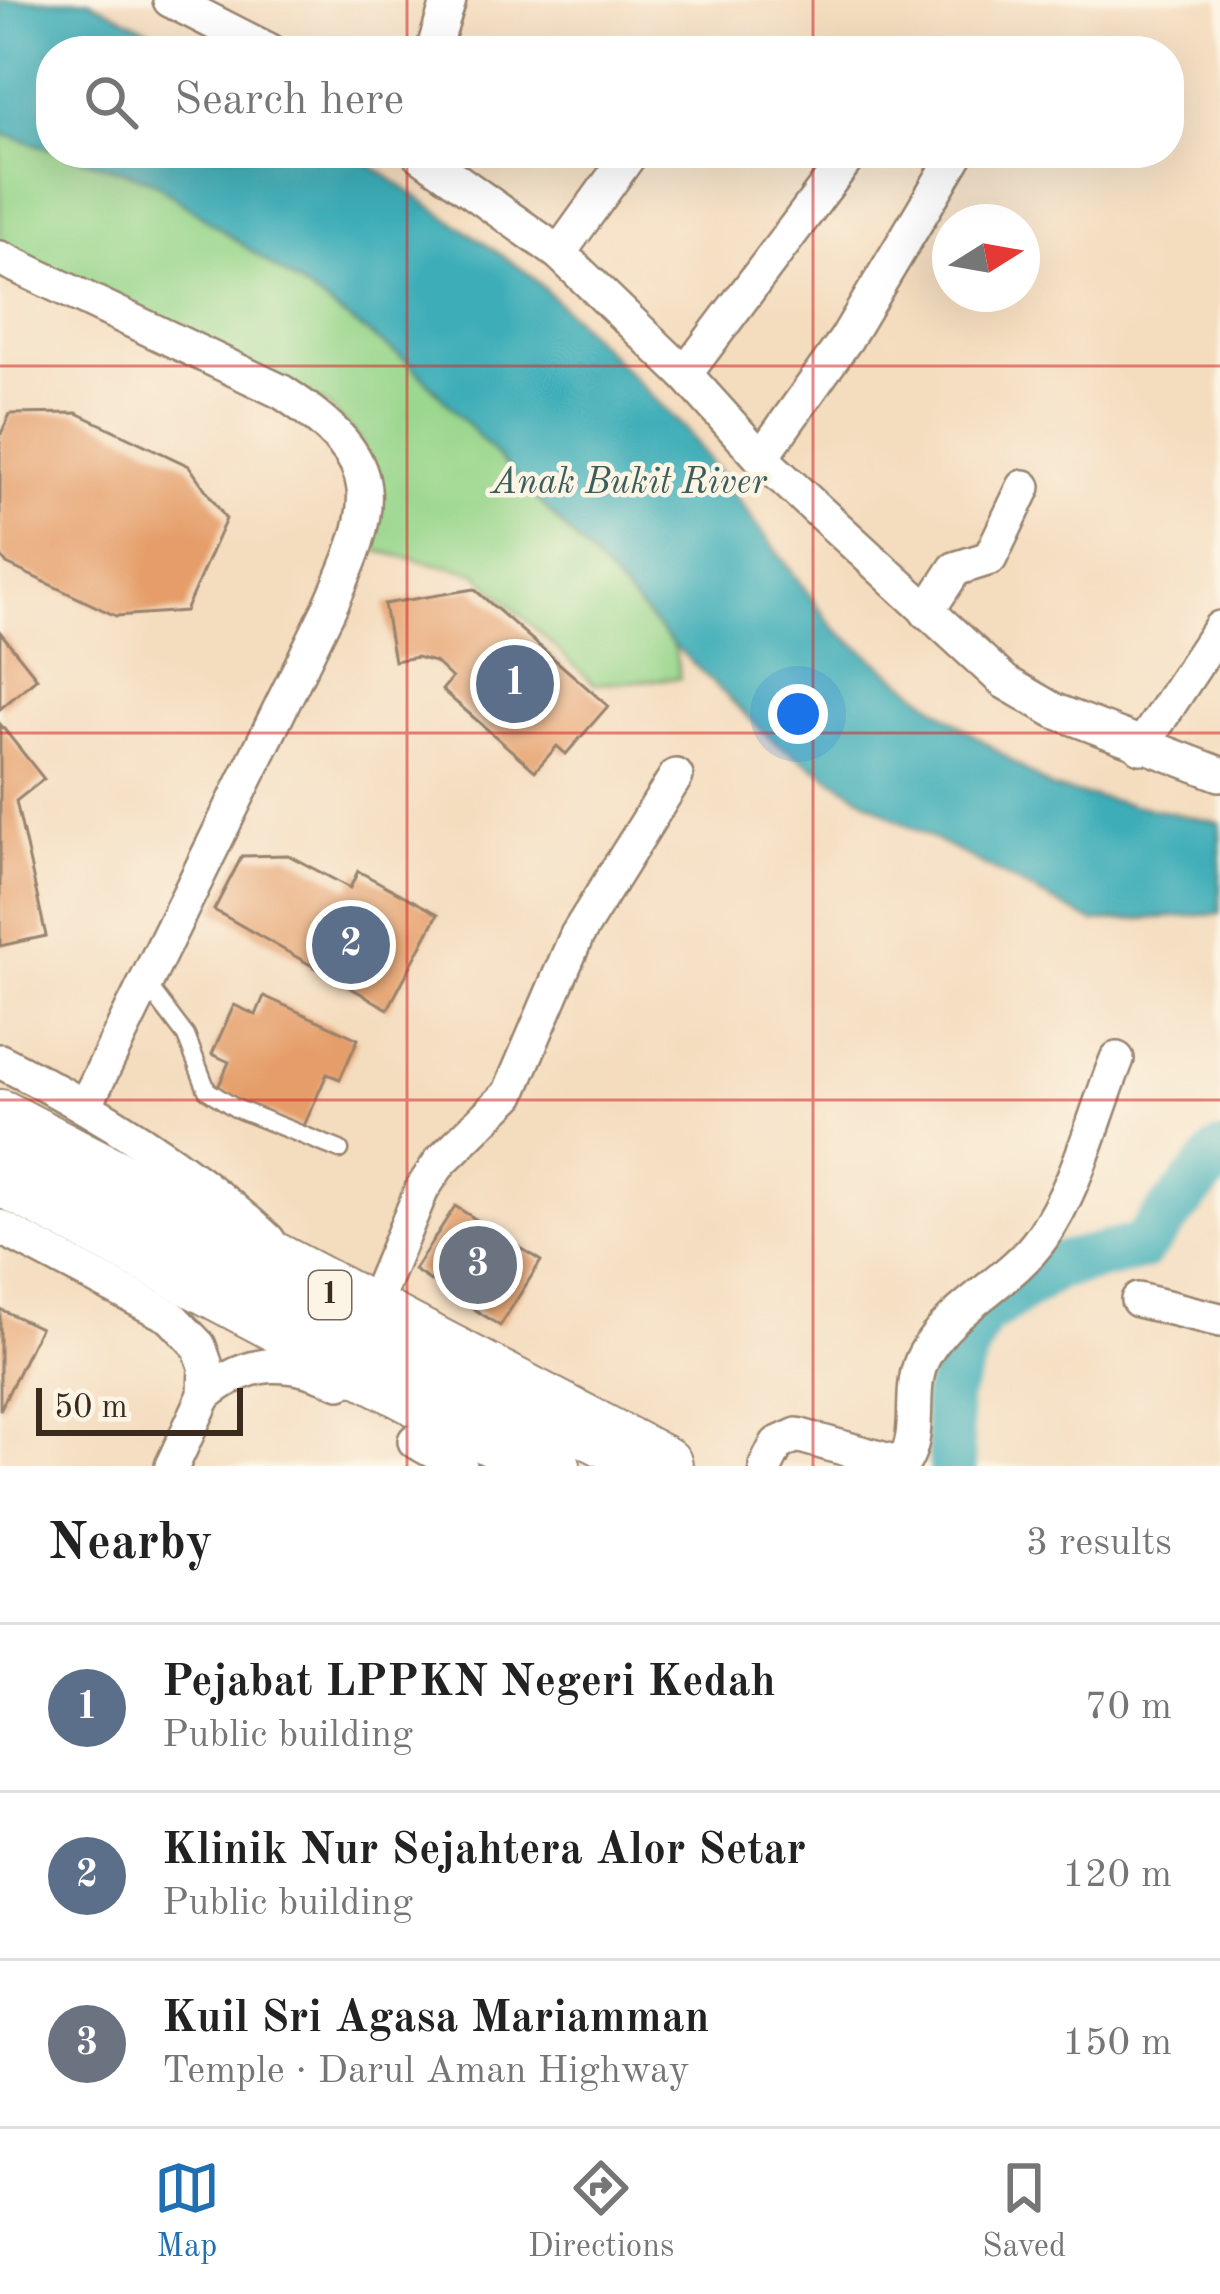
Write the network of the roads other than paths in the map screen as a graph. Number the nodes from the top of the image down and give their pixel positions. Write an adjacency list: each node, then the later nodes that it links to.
1 (170, 0): 3 (street)
2 (449, 0): 4 (street)
3 (241, 36)
4 (438, 36)
5 (439, 168): 9 (street)
6 (620, 168): 9 (street)
7 (840, 168): 11 (street)
8 (947, 168): 12 (street)
9 (559, 253): 11 (street)
10 (0, 258): 19 (street)
11 (686, 374): 12 (street)
12 (761, 458): 14 (street)
13 (1024, 487): 14 (street)
14 (927, 612): 16 (street)
15 (1220, 628): 16 (street)
16 (1141, 747): 17 (street)
17 (1220, 774)
18 (676, 776): 28 (street)
19 (148, 986): 22 (street); 24 (lane)
20 (1117, 1059): 37 (street)
21 (0, 1061): 22 (street)
22 (86, 1104): 28 (street)
23 (0, 1120): 28 (highway, 1)
24 (340, 1150)
25 (0, 1177): 35 (highway, 1)
26 (0, 1227): 30 (street)
27 (1138, 1300): 29 (street)
28 (349, 1304): 36 (highway, 1)
29 (1220, 1320)
30 (205, 1395): 32 (street); 34 (street)
31 (415, 1441): 33 (street)
32 (172, 1466)
33 (460, 1466)
34 (526, 1466)
35 (550, 1466)
36 (662, 1466)
37 (766, 1466)

